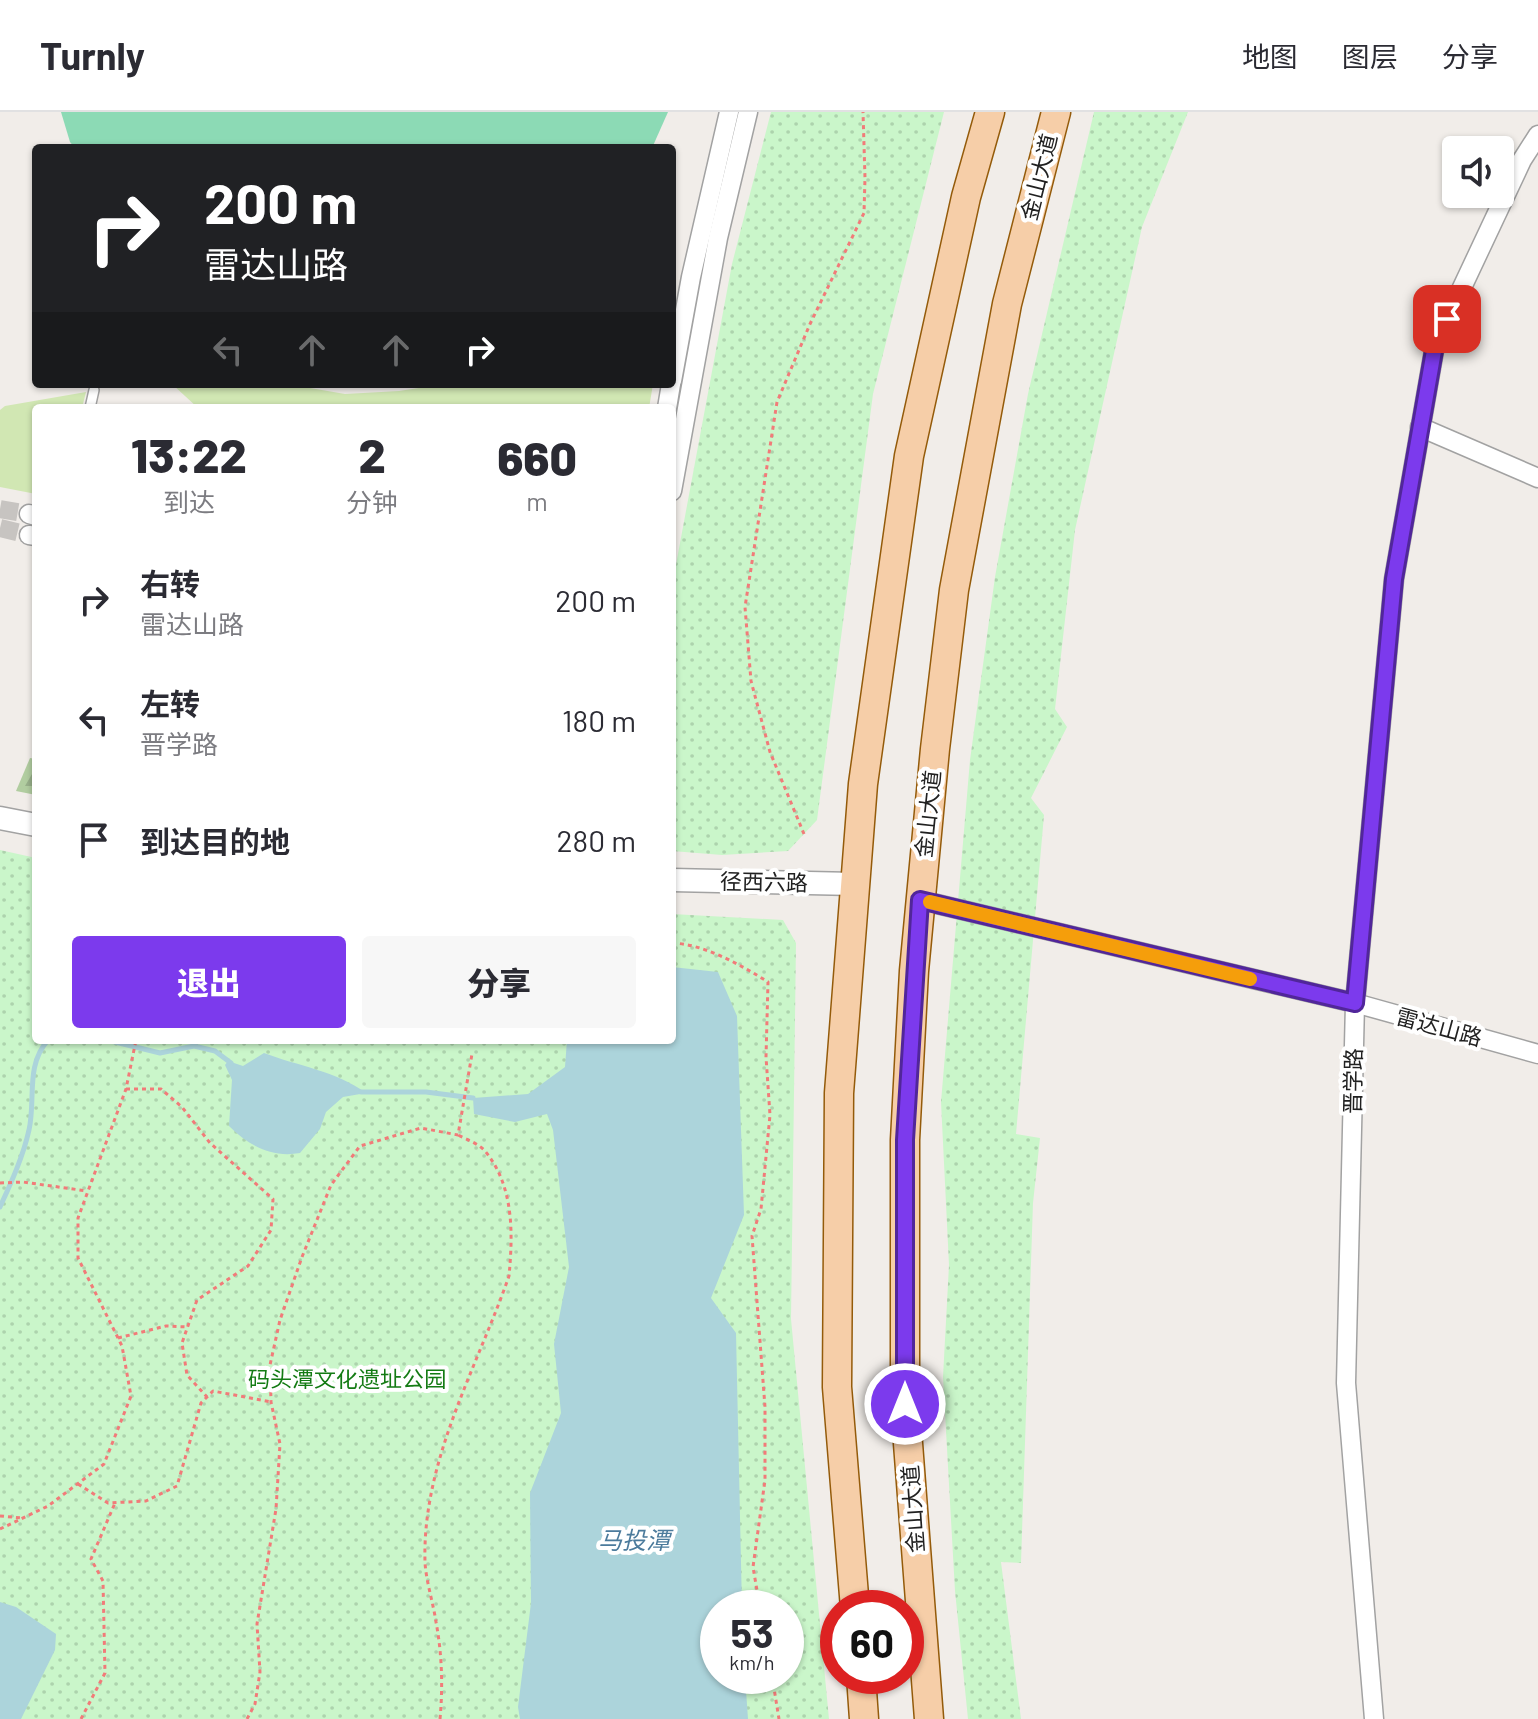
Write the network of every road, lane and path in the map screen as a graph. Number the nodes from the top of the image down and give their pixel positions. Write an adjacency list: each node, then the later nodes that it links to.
1 (729, 112): 7 (street)
2 (748, 112): 11 (street)
3 (863, 112): 15 (path)
4 (990, 112): 17 (main road)
5 (1056, 112): 18 (main road, 金山大道)
6 (1538, 135): 10 (street, 晋学路)
7 (676, 360)
8 (94, 390): 9 (lane)
9 (91, 404)
10 (1420, 427): 12 (street); 20 (street, 晋学路)
11 (676, 469)
12 (1538, 478)
13 (0, 818): 14 (street)
14 (32, 824)
15 (804, 834)
16 (676, 880): 17 (street, 径西六路)
17 (855, 884): 38 (main road)
18 (920, 900): 20 (street, 雷达山路); 46 (main road, 金山大道)
19 (676, 943): 37 (path)
20 (1355, 1003): 23 (street, 雷达山路); 47 (street, 晋学路)
21 (135, 1044): 24 (path)
22 (472, 1054): 25 (path)
23 (1538, 1054)
24 (126, 1089): 27 (path); 28 (path)
25 (458, 1135): 31 (path); 43 (path)
26 (0, 1183): 27 (path)
27 (87, 1191): 29 (path)
28 (188, 1327): 29 (path); 30 (path)
29 (118, 1338): 32 (path)
30 (207, 1397): 31 (path); 33 (path)
31 (271, 1402): 42 (path)
32 (78, 1484): 33 (path); 35 (path)
33 (115, 1503): 41 (path)
34 (0, 1516): 35 (path)
35 (23, 1518): 36 (path)
36 (0, 1529)
37 (757, 1590)
38 (854, 1590)
39 (775, 1694): 44 (path)
40 (862, 1694): 45 (main road)
41 (81, 1719)
42 (247, 1719)
43 (440, 1719)
44 (779, 1719)
45 (864, 1719)
46 (929, 1719)
47 (1374, 1719)

